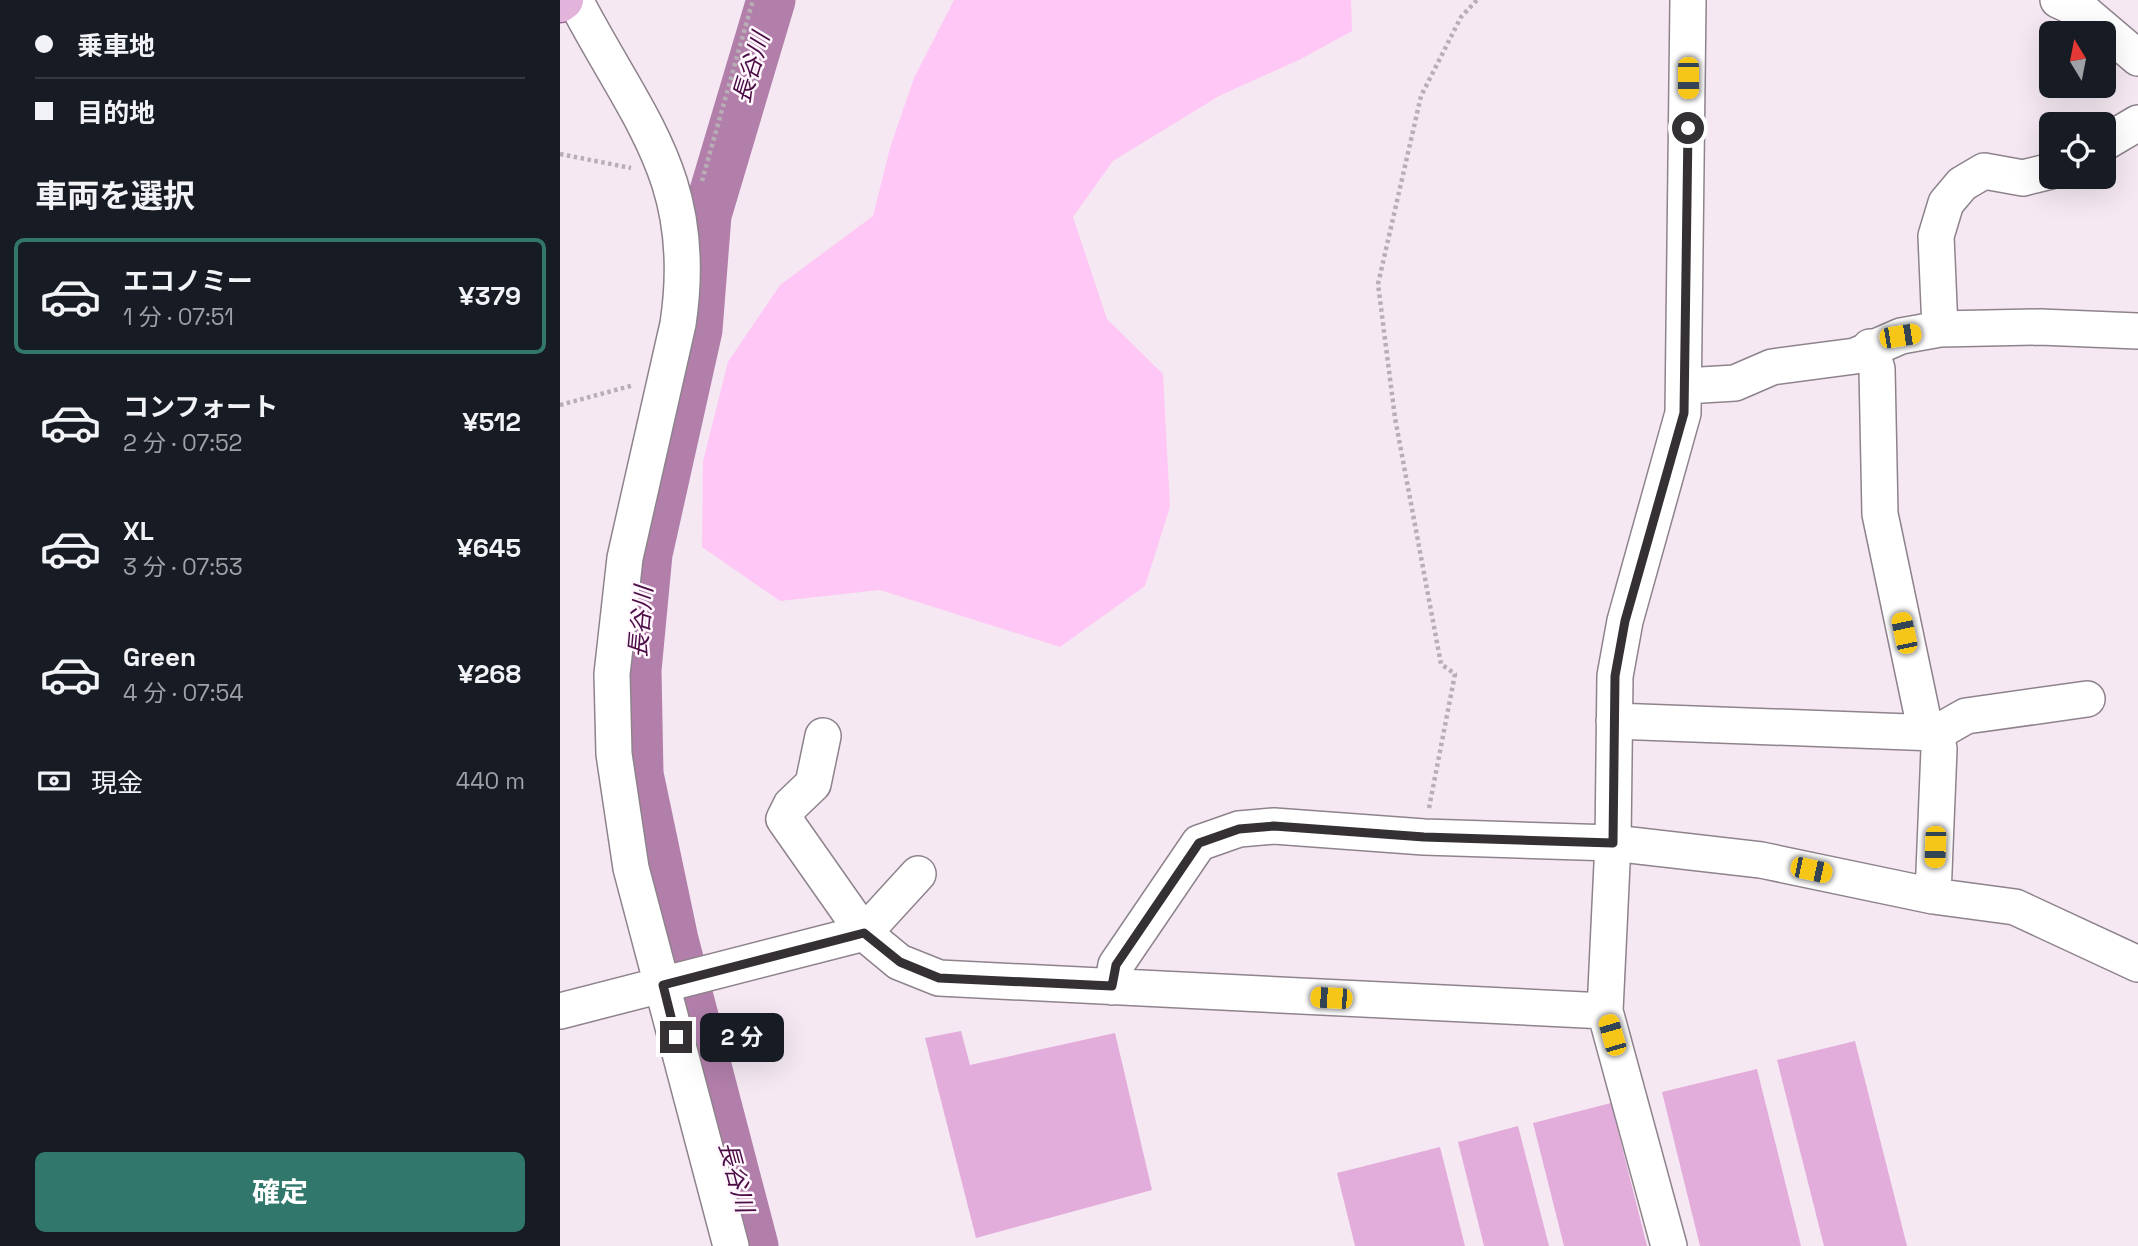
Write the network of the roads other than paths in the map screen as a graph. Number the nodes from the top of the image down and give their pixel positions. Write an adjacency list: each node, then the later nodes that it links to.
1 (575, 0): 21 (street)
2 (1688, 0): 11 (street)
3 (2058, 0): 4 (street)
4 (2138, 58)
5 (2138, 123): 6 (street)
6 (2116, 136)
7 (2039, 174): 8 (street)
8 (1940, 329): 9 (street); 10 (street)
9 (2138, 331)
10 (1870, 347): 11 (street); 14 (street)
11 (1685, 386): 13 (street)
12 (2087, 699): 14 (street)
13 (1614, 721): 14 (street); 16 (street)
14 (1931, 733): 18 (street)
15 (823, 736): 19 (street)
16 (1613, 843): 18 (street); 22 (street); 24 (street)
17 (918, 874): 19 (street)
18 (1933, 896): 20 (street)
19 (864, 933): 21 (street); 22 (street)
20 (2138, 964)
21 (678, 981): 23 (street); 25 (street)
22 (1112, 986): 24 (street)
23 (560, 1011)
24 (1605, 1011): 26 (street)
25 (731, 1246)
26 (1669, 1246)

